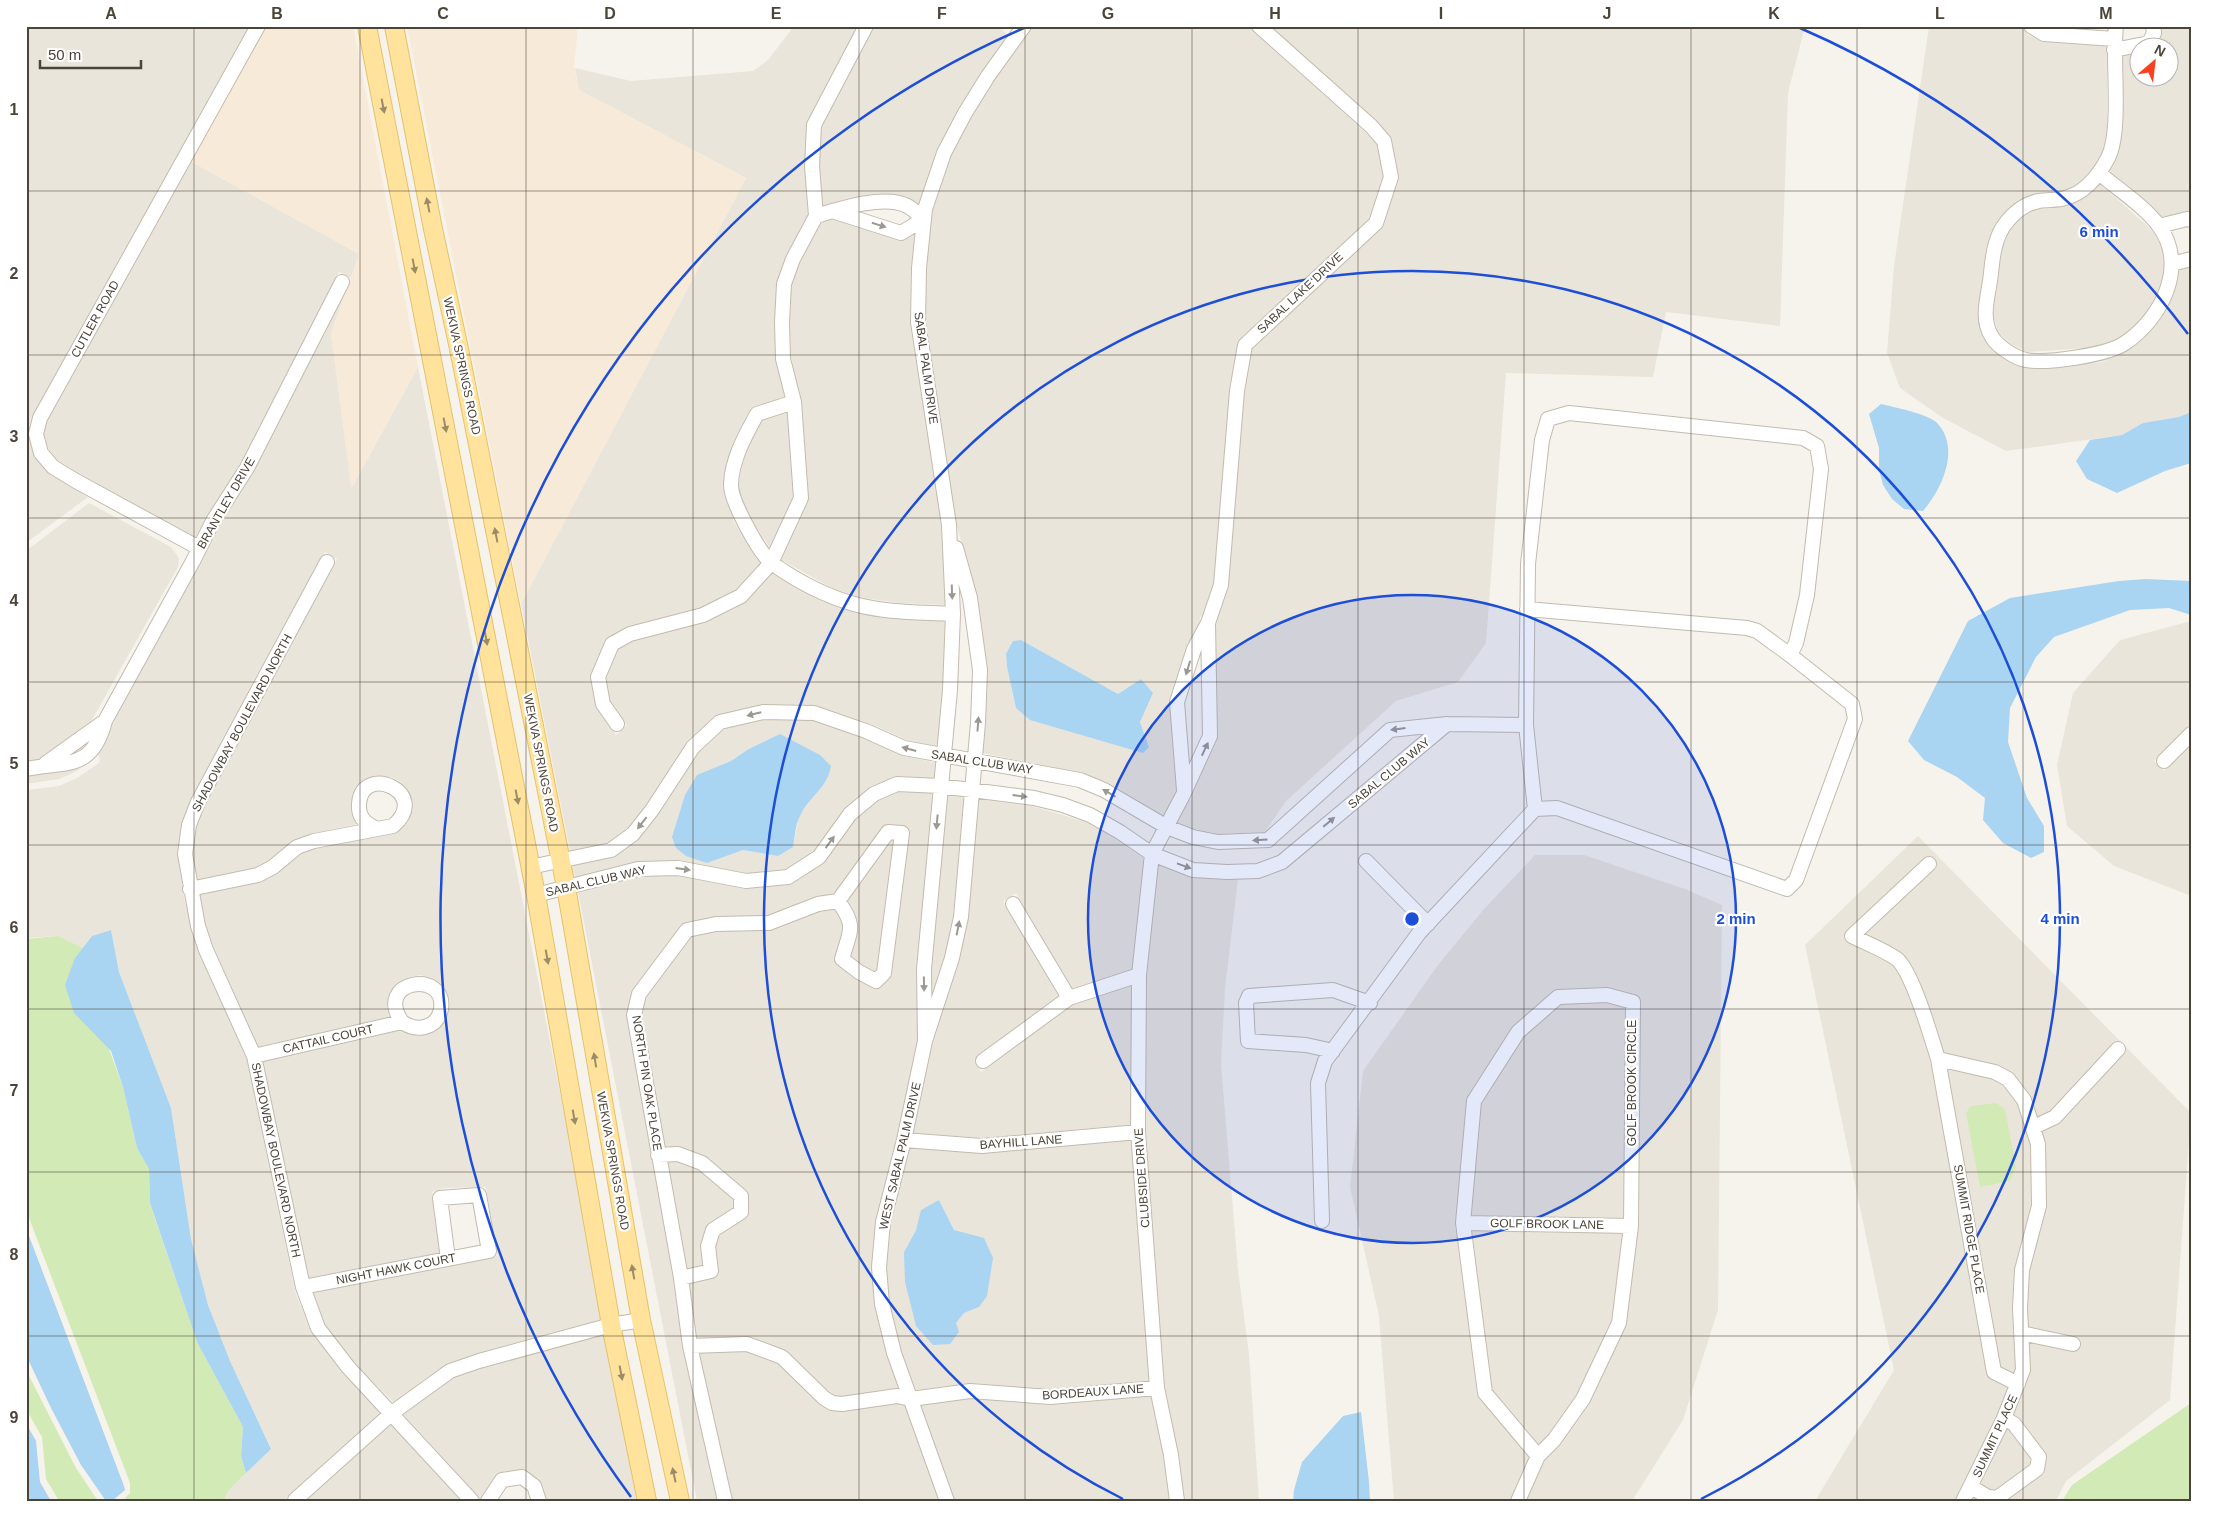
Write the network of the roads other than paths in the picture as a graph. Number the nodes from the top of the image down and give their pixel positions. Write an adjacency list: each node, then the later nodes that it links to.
1 (258, 26): 25 (street, CUTLER ROAD)
2 (368, 26): 11 (main road)
3 (394, 26): 10 (main road, WEKIVA SPRINGS ROAD)
4 (866, 26): 14 (street)
5 (1259, 26): 30 (street, SABAL LAKE DRIVE)
6 (2031, 26): 9 (street)
7 (2153, 26): 9 (street)
8 (1017, 28): 15 (street, SABAL PALM DRIVE)
9 (2115, 38): 12 (street)
10 (400, 54): 11 (main road); 18 (main road, WEKIVA SPRINGS ROAD, one-way to 10)
11 (373, 59): 19 (main road, one-way to 19)
12 (2099, 173): 17 (street); 21 (street)
13 (832, 211): 14 (street); 15 (street); 15 (street, one-way to 15)
14 (816, 216): 23 (street)
15 (924, 219): 24 (street, SABAL PALM DRIVE)
16 (2191, 220): 17 (street)
17 (2159, 226): 21 (street)
18 (433, 229): 19 (main road); 51 (main road, WEKIVA SPRINGS ROAD, one-way to 18)
19 (408, 235): 54 (main road, one-way to 54)
20 (2191, 259): 21 (street)
21 (2172, 264)
22 (342, 282): 25 (street, BRANTLEY DRIVE)
23 (794, 402): 27 (street); 27 (street)
24 (949, 525): 29 (street, SABAL PALM DRIVE, one-way to 29); 40 (street, SABAL PALM DRIVE, one-way to 24)
25 (199, 548): 32 (street, BRANTLEY DRIVE)
26 (327, 562): 56 (street, SHADOWBAY BOULEVARD NORTH)
27 (771, 563): 29 (street); 33 (street)
28 (1527, 609): 31 (street); 31 (street); 35 (street)
29 (953, 614): 39 (street, SABAL PALM DRIVE)
30 (1208, 623): 46 (street, SABAL LAKE DRIVE, one-way to 30); 46 (street, SABAL LAKE DRIVE, one-way to 46)
31 (1790, 655): 47 (street)
32 (105, 721): 37 (street, BRANTLEY DRIVE); 38 (street, BRANTLEY DRIVE)
33 (617, 724)
34 (1447, 724): 35 (street, SABAL CLUB WAY); 48 (street, SABAL CLUB WAY, one-way to 48); 50 (street, SABAL CLUB WAY, one-way to 34)
35 (1526, 725): 47 (street)
36 (2191, 734): 41 (street)
37 (81, 740): 38 (street); 42 (street, BRANTLEY DRIVE)
38 (92, 750): 42 (street, BRANTLEY DRIVE)
39 (943, 756): 40 (street, SABAL CLUB WAY); 44 (street, WEST SABAL PALM DRIVE); 51 (street, SABAL CLUB WAY, one-way to 51)
40 (975, 760): 45 (street, SABAL PALM DRIVE); 48 (street, SABAL CLUB WAY, one-way to 40)
41 (2164, 761)
42 (43, 766): 43 (street, BRANTLEY DRIVE)
43 (26, 769)
44 (940, 786): 45 (street, SABAL CLUB WAY); 55 (street, SABAL CLUB WAY, one-way to 44); 65 (street, WEST SABAL PALM DRIVE, one-way to 65)
45 (972, 790): 50 (street, SABAL CLUB WAY, one-way to 50); 65 (street, WEST SABAL PALM DRIVE, one-way to 45)
46 (1184, 793): 48 (street, SABAL LAKE DRIVE)
47 (1535, 809): 60 (street)
48 (1167, 826): 50 (street, SABAL LAKE DRIVE)
49 (375, 828): 56 (street)
50 (1152, 854): 61 (street, CLUBSIDE DRIVE)
51 (561, 860): 54 (street, SABAL CLUB WAY); 55 (main road, WEKIVA SPRINGS ROAD)
52 (1366, 861): 60 (street)
53 (1929, 864): 69 (street, SUMMIT RIDGE PLACE)
54 (530, 866): 57 (main road)
55 (566, 887): 57 (street, SABAL CLUB WAY); 81 (main road, WEKIVA SPRINGS ROAD, one-way to 55)
56 (190, 889): 68 (street, SHADOWBAY BOULEVARD NORTH)
57 (536, 895): 82 (main road, one-way to 82)
58 (838, 901): 58 (street); 74 (street, NORTH PIN OAK PLACE)
59 (1013, 904): 62 (street)
60 (1428, 924): 63 (street)
61 (1139, 975): 62 (street); 72 (street, CLUBSIDE DRIVE)
62 (1068, 998): 70 (street)
63 (1370, 1003): 67 (street); 67 (street)
64 (402, 1022): 68 (street, CATTAIL COURT)
65 (925, 1041): 73 (street, WEST SABAL PALM DRIVE)
66 (2118, 1049): 71 (street)
67 (1333, 1051): 75 (street)
68 (254, 1056): 80 (street, SHADOWBAY BOULEVARD NORTH)
69 (1938, 1059): 71 (street); 86 (street, SUMMIT RIDGE PLACE)
70 (983, 1062)
71 (2034, 1127): 83 (street)
72 (1138, 1132): 73 (street, BAYHILL LANE); 87 (street, CLUBSIDE DRIVE)
73 (904, 1140): 88 (street, WEST SABAL PALM DRIVE)
74 (658, 1155): 79 (street, NORTH PIN OAK PLACE); 79 (street)
75 (1322, 1221)
76 (1463, 1223): 77 (street, GOLF BROOK LANE); 77 (street, GOLF BROOK CIRCLE); 91 (street, GOLF BROOK CIRCLE)
77 (1631, 1226): 91 (street, GOLF BROOK CIRCLE)
78 (448, 1259): 78 (street, NIGHT HAWK COURT); 80 (street, NIGHT HAWK COURT)
79 (681, 1278): 85 (street, NORTH PIN OAK PLACE)
80 (303, 1287): 89 (street, SHADOWBAY BOULEVARD NORTH)
81 (642, 1320): 82 (street); 98 (main road, WEKIVA SPRINGS ROAD, one-way to 81)
82 (611, 1325): 89 (street); 97 (main road, one-way to 97)
83 (2022, 1333): 84 (street); 86 (street, SUMMIT PLACE)
84 (2073, 1344)
85 (690, 1346): 88 (street, BORDEAUX LANE); 99 (street, NORTH PIN OAK PLACE)
86 (2018, 1384): 90 (street, SUMMIT PLACE)
87 (1157, 1388): 88 (street, BORDEAUX LANE); 101 (street, CLUBSIDE DRIVE)
88 (911, 1399): 100 (street, WEST SABAL PALM DRIVE)
89 (392, 1413): 93 (street); 94 (street, SHADOWBAY BOULEVARD NORTH)
90 (2004, 1418): 92 (street, SUMMIT PLACE); 92 (street)
91 (1538, 1456): 102 (street, GOLF BROOK CIRCLE)
92 (1971, 1487): 103 (street, SUMMIT PLACE)
93 (295, 1500)
94 (472, 1501)
95 (488, 1501): 96 (street)
96 (539, 1501)
97 (647, 1501)
98 (680, 1501)
99 (725, 1501)
100 (947, 1501)
101 (1177, 1501)
102 (1518, 1501)
103 (1963, 1501)

